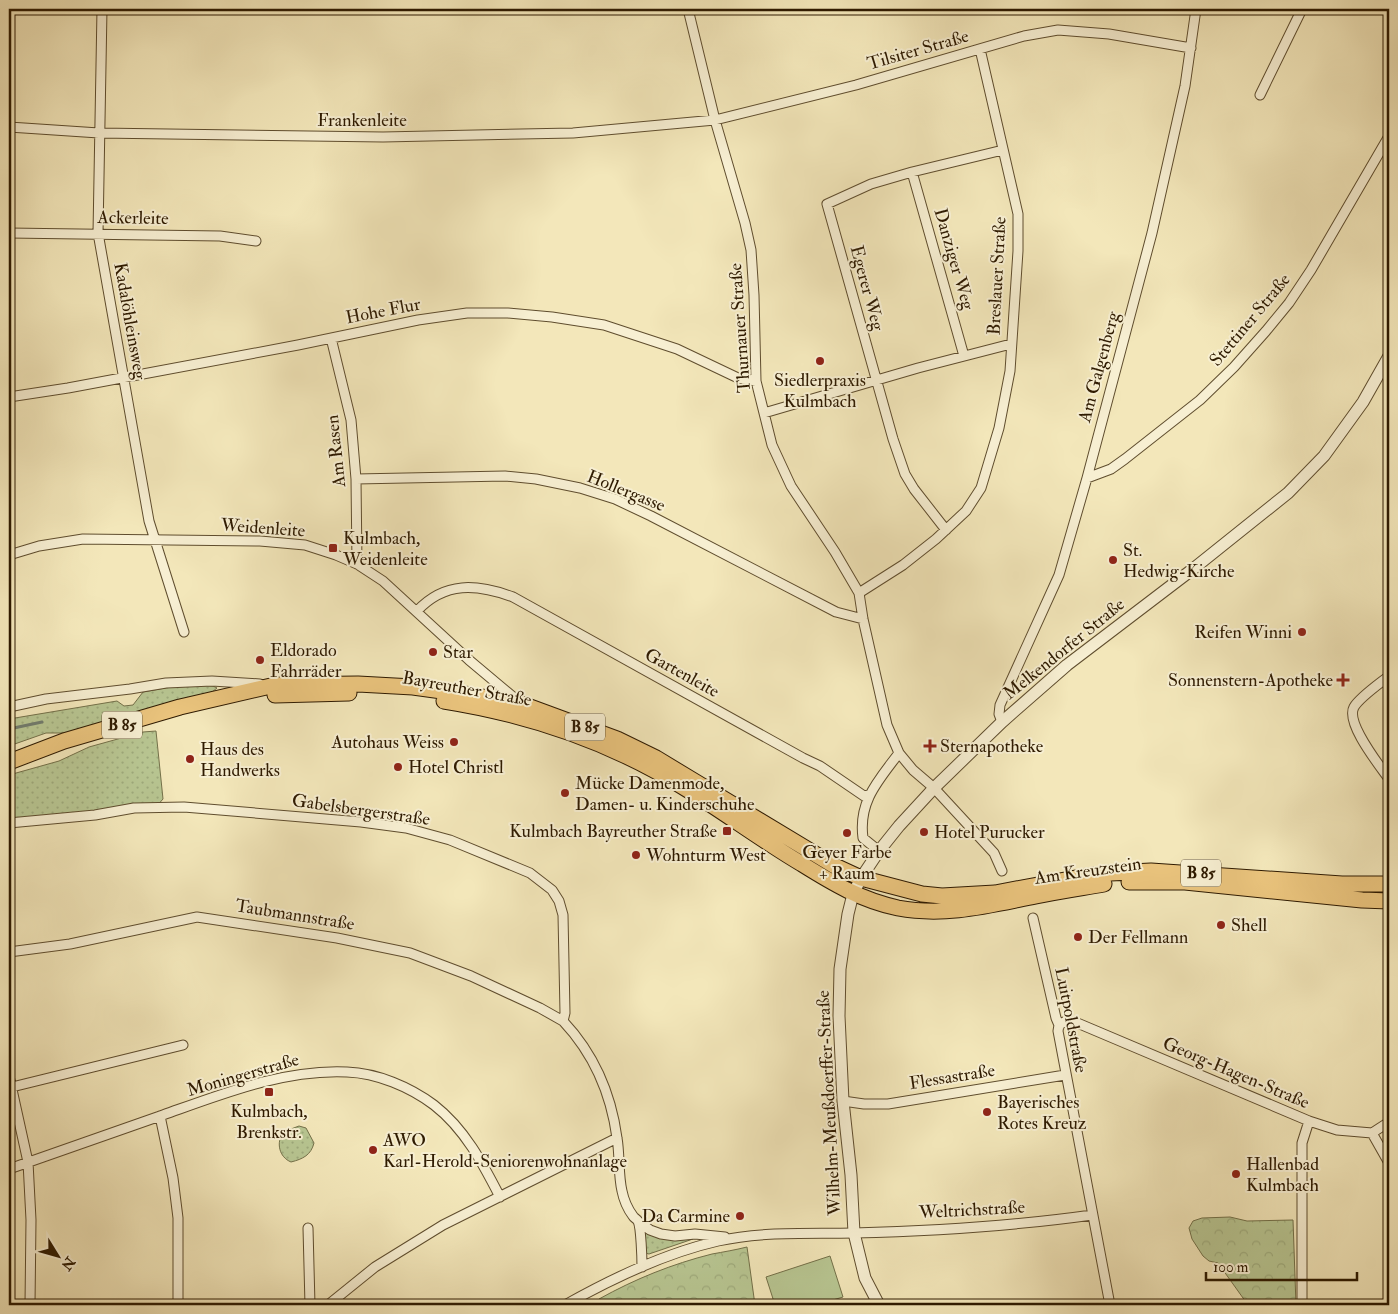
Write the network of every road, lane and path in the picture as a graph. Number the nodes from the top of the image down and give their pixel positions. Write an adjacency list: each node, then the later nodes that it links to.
1 (102, 9): 10 (street, Kadalöhleinsweg)
2 (688, 9): 8 (street, Thurnauer Straße)
3 (1196, 9): 5 (street, Am Galgenberg)
4 (1302, 9): 7 (street)
5 (1191, 48): 6 (street, Tilsiter Straße); 26 (street, Am Galgenberg)
6 (980, 49): 8 (street, Tilsiter Straße); 12 (street, Breslauer Straße)
7 (1260, 95)
8 (715, 120): 10 (street, Frankenleite); 22 (street, Thurnauer Straße)
9 (9, 127): 10 (street, Frankenleite)
10 (99, 133): 15 (street, Kadalöhleinsweg)
11 (1389, 136): 26 (street, Stettiner Straße)
12 (1003, 150): 13 (street); 18 (street, Breslauer Straße)
13 (912, 172): 19 (street, Danziger Weg); 23 (street, Egerer Weg)
14 (9, 233): 15 (street, Ackerleite)
15 (98, 234): 16 (street, Ackerleite); 21 (street, Kadalöhleinsweg)
16 (256, 241)
17 (331, 338): 21 (street, Hohe Flur); 22 (street, Hohe Flur); 27 (street, Am Rasen)
18 (1011, 344): 19 (street, Breslauer Straße); 28 (street)
19 (964, 356): 23 (street, Breslauer Straße)
20 (1389, 356): 41 (street, Melkendorfer Straße)
21 (124, 377): 24 (street, Hohe Flur); 29 (street, Kadalöhleinsweg)
22 (756, 380): 25 (street, Thurnauer Straße)
23 (876, 380): 25 (street, Breslauer Straße); 28 (street, Egerer Weg)
24 (9, 396)
25 (764, 413): 32 (street, Thurnauer Straße)
26 (1086, 478): 41 (street, Am Galgenberg)
27 (356, 479): 31 (street, Am Rasen); 34 (street, Hollergasse)
28 (946, 530): 32 (street)
29 (154, 541): 30 (street, Weidenleite); 31 (street, Weidenleite); 35 (street, Kadalöhleinsweg)
30 (9, 555)
31 (357, 564): 33 (street, Weidenleite)
32 (858, 593): 34 (street, Thurnauer Straße)
33 (417, 612): 39 (street, Weidenleite); 46 (street, Gartenleite)
34 (863, 619): 42 (street, Thurnauer Straße)
35 (184, 632)
36 (1389, 676): 44 (street)
37 (275, 685): 38 (main road, Bayreuther Straße / B 85); 39 (main road, Bayreuther Straße / B 85); 40 (street, Bayreuther Straße)
38 (238, 694): 43 (main road, Bayreuther Straße / B 85); 52 (main road, Bayreuther Straße / B 85)
39 (522, 704): 50 (main road, Bayreuther Straße / B 85)
40 (9, 706)
41 (1002, 722): 45 (street, Melkendorfer Straße)
42 (899, 753): 45 (street, Thurnauer Straße); 46 (street)
43 (9, 762)
44 (1389, 779)
45 (934, 788): 48 (street, Melkendorfer Straße); 49 (street)
46 (869, 794): 48 (street)
47 (9, 823): 56 (street, Gabelsbergerstraße)
48 (879, 850): 50 (street, Melkendorfer Straße)
49 (1002, 870)
50 (861, 878): 51 (main road, Am Kreuzstein / B 85); 52 (street, Melkendorfer Straße)
51 (1389, 884)
52 (853, 894): 53 (main road, Am Kreuzstein / B 85); 62 (street, Wilhelm-Meußdoerffer-Straße)
53 (1389, 901)
54 (1033, 918): 57 (street, Luitpoldstraße)
55 (9, 952): 56 (street, Taubmannstraße)
56 (563, 1022): 67 (street)
57 (1059, 1025): 60 (street, Luitpoldstraße); 64 (street, Georg-Hagen-Straße)
58 (183, 1045): 61 (street)
59 (9, 1076): 61 (street)
60 (1065, 1076): 62 (street, Flessastraße); 72 (street, Luitpoldstraße)
61 (12, 1087): 68 (street)
62 (843, 1102): 75 (street, Wilhelm-Meußdoerffer-Straße)
63 (160, 1116): 68 (street, Moningerstraße); 71 (street, Moningerstraße); 79 (street)
64 (1308, 1121): 66 (street, Georg-Hagen-Straße); 85 (street)
65 (1389, 1122): 66 (street)
66 (1372, 1133): 69 (street)
67 (617, 1138): 71 (street); 73 (street)
68 (28, 1162): 70 (street, Moningerstraße); 78 (street)
69 (1389, 1163)
70 (9, 1169)
71 (500, 1197): 81 (street)
72 (1092, 1215): 75 (street, Weltrichstraße); 84 (street, Luitpoldstraße)
73 (638, 1222): 76 (street); 77 (street)
74 (308, 1228): 80 (street)
75 (854, 1233): 76 (street, Weltrichstraße); 83 (street, Wilhelm-Meußdoerffer-Straße)
76 (735, 1239): 77 (street)
77 (642, 1267): 82 (street)
78 (30, 1305)
79 (178, 1305)
80 (310, 1305)
81 (328, 1305)
82 (565, 1305)
83 (879, 1305)
84 (1110, 1305)
85 (1302, 1305)

